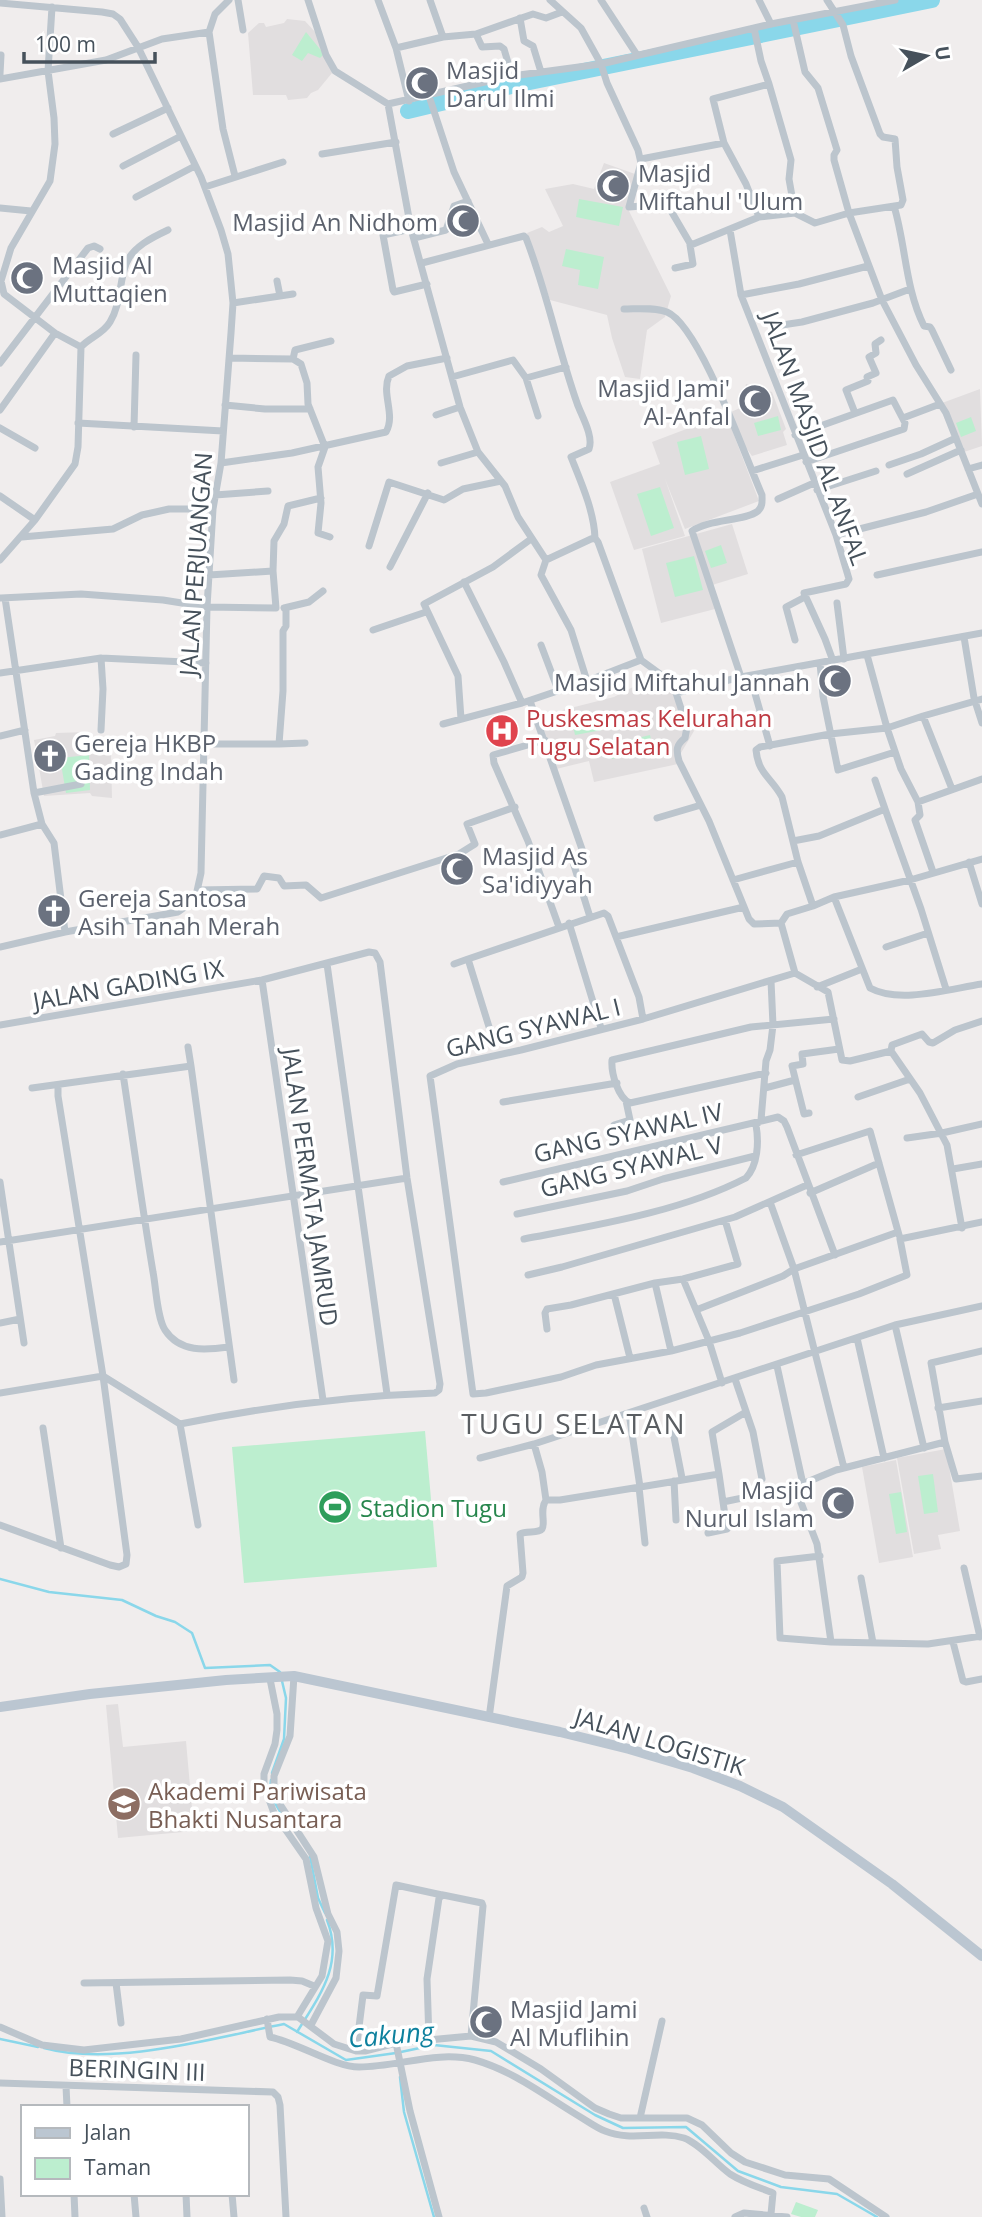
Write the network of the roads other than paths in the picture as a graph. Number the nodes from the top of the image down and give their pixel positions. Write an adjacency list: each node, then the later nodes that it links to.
1 (229, 0): 20 (street)
2 (238, 0): 19 (street)
3 (308, 0): 35 (street)
4 (378, 0): 24 (street)
5 (430, 0): 22 (street)
6 (550, 0): 13 (street)
7 (601, 0): 26 (street)
8 (759, 0): 17 (street)
9 (827, 0): 14 (street)
10 (895, 0): 14 (street)
11 (0, 3): 12 (street, JALAN PERJUANGAN)
12 (52, 7): 23 (street, JALAN PERJUANGAN); 28 (street)
13 (562, 12): 15 (street); 27 (street)
14 (835, 13): 16 (street); 50 (street)
15 (520, 18): 21 (street); 29 (street)
16 (793, 21): 17 (street); 54 (street)
17 (771, 24): 18 (street)
18 (755, 29): 26 (street); 32 (street)
19 (243, 30)
20 (209, 32): 23 (street); 46 (street)
21 (476, 34): 22 (street); 31 (street)
22 (443, 37): 24 (street)
23 (138, 47): 28 (street); 36 (street, JALAN PERJUANGAN)
24 (396, 48): 34 (street)
25 (2, 55): 30 (street)
26 (637, 55): 27 (street)
27 (602, 66): 29 (street); 42 (street)
28 (48, 71): 30 (street); 52 (street)
29 (541, 72): 31 (street)
30 (0, 76)
31 (512, 76): 33 (street)
32 (769, 84): 40 (street); 53 (street)
33 (430, 98): 34 (street); 49 (street)
34 (409, 101): 35 (street)
35 (388, 104): 39 (street)
36 (168, 108): 37 (street); 38 (street, JALAN PERJUANGAN)
37 (113, 134)
38 (181, 136): 44 (street); 45 (street, JALAN PERJUANGAN)
39 (396, 142): 41 (street); 57 (street)
40 (724, 143): 42 (street); 55 (street)
41 (322, 154)
42 (641, 159): 61 (street)
43 (283, 162): 46 (street)
44 (123, 166)
45 (195, 166): 47 (street, JALAN PERJUANGAN); 48 (street)
46 (236, 176): 47 (street)
47 (205, 187): 75 (street, JALAN PERJUANGAN)
48 (136, 198)
49 (468, 201): 59 (street); 60 (street)
50 (894, 206): 54 (street); 69 (street)
51 (0, 208): 52 (street)
52 (31, 211): 66 (street)
53 (795, 213): 54 (street); 55 (street)
54 (849, 214): 64 (street)
55 (759, 218): 58 (street)
56 (167, 229): 82 (street)
57 (411, 229): 59 (street); 68 (street)
58 (730, 230): 61 (street); 71 (street, JALAN MASJID AL ANFAL)
59 (414, 239): 63 (street)
60 (488, 244): 63 (street); 88 (street)
61 (690, 245): 65 (street)
62 (100, 249): 77 (street)
63 (422, 263): 68 (street)
64 (868, 265): 71 (street); 74 (street)
65 (675, 268)
66 (1, 274): 73 (street)
67 (277, 281): 72 (street)
68 (428, 284): 85 (street)
69 (910, 289): 74 (street); 89 (street)
70 (293, 294): 72 (street)
71 (741, 295): 105 (street, JALAN MASJID AL ANFAL)
72 (280, 296): 75 (street)
73 (2, 297): 77 (street)
74 (882, 300): 78 (street); 92 (street)
75 (233, 303): 84 (street, JALAN PERJUANGAN)
76 (624, 309): 117 (street)
77 (35, 318): 79 (street); 87 (street)
78 (782, 325)
79 (55, 333): 82 (street); 96 (street)
80 (331, 341): 86 (street)
81 (881, 341): 97 (street)
82 (80, 347): 101 (street)
83 (136, 355): 102 (street)
84 (230, 358): 86 (street); 93 (street, JALAN PERJUANGAN)
85 (447, 358): 90 (street); 107 (street)
86 (293, 359): 95 (street)
87 (0, 363)
88 (566, 367): 91 (street); 135 (street)
89 (951, 370)
90 (452, 377): 91 (street); 94 (street)
91 (526, 378): 99 (street)
92 (940, 404): 100 (street); 106 (street)
93 (225, 405): 95 (street); 104 (street, JALAN PERJUANGAN)
94 (460, 407): 98 (street); 110 (street)
95 (310, 409): 107 (street)
96 (0, 410)
97 (855, 413): 100 (street); 105 (street)
98 (436, 415)
99 (538, 416)
100 (903, 418): 111 (street)
101 (78, 423): 102 (street); 131 (street)
102 (134, 427): 104 (street)
103 (0, 428): 108 (street)
104 (223, 431): 112 (street, JALAN PERJUANGAN)
105 (795, 435): 111 (street, JALAN MASJID AL ANFAL)
106 (956, 438): 109 (street); 114 (street)
107 (325, 447): 112 (street); 127 (street)
108 (35, 448)
109 (961, 450): 116 (street); 119 (street)
110 (478, 452): 113 (street); 120 (street)
111 (804, 459): 117 (street); 121 (street, JALAN MASJID AL ANFAL)
112 (221, 463): 125 (street, JALAN PERJUANGAN)
113 (441, 463)
114 (889, 465)
115 (982, 465): 116 (street)
116 (968, 469): 124 (street)
117 (752, 471): 169 (street)
118 (876, 471): 121 (street)
119 (906, 474)
120 (501, 481): 123 (street); 136 (street)
121 (816, 486): 128 (street); 132 (street, JALAN MASJID AL ANFAL)
122 (268, 491): 125 (street)
123 (428, 493): 137 (street); 141 (street)
124 (978, 494): 129 (street); 132 (street)
125 (215, 495): 130 (street, JALAN PERJUANGAN)
126 (0, 496): 131 (street)
127 (321, 498): 134 (street); 142 (street)
128 (778, 499)
129 (982, 504)
130 (213, 509): 133 (street); 143 (street, JALAN PERJUANGAN)
131 (35, 520): 133 (street)
132 (836, 536): 147 (street, JALAN MASJID AL ANFAL)
133 (22, 537): 139 (street)
134 (330, 537)
135 (595, 538): 140 (street); 162 (street)
136 (531, 539): 140 (street); 145 (street)
137 (369, 546)
138 (982, 552): 144 (street)
139 (0, 560)
140 (546, 560): 170 (street)
141 (390, 568)
142 (273, 571): 143 (street); 151 (street)
143 (209, 575): 150 (street, JALAN PERJUANGAN)
144 (877, 575)
145 (464, 582): 153 (street); 174 (street)
146 (323, 590): 152 (street)
147 (805, 597): 157 (street); 163 (street)
148 (2, 598): 150 (street); 166 (street)
149 (837, 603): 161 (street)
150 (207, 607): 151 (street); 164 (street, JALAN PERJUANGAN)
151 (276, 608): 152 (street)
152 (286, 609): 187 (street)
153 (426, 612): 154 (street); 176 (street)
154 (373, 630)
155 (982, 633): 156 (street)
156 (964, 637): 159 (street); 173 (street)
157 (795, 640)
158 (541, 645): 171 (street)
159 (867, 655): 161 (street); 179 (street)
160 (101, 658): 164 (street); 166 (street); 181 (street)
161 (844, 659): 163 (street)
162 (641, 660): 170 (street); 172 (street)
163 (833, 661): 165 (street)
164 (206, 663): 186 (street, JALAN PERJUANGAN)
165 (820, 663): 168 (street); 182 (street)
166 (15, 670): 167 (street); 180 (street)
167 (0, 673)
168 (750, 676): 169 (street); 188 (street)
169 (741, 677): 172 (street)
170 (587, 681): 171 (street)
171 (558, 691): 174 (street)
172 (676, 693): 196 (street)
173 (978, 700): 175 (street); 177 (street)
174 (526, 702): 176 (street); 184 (street)
175 (923, 716): 179 (street); 193 (street)
176 (461, 719): 178 (street)
177 (982, 723)
178 (443, 724)
179 (887, 728): 182 (street); 189 (street)
180 (25, 730): 183 (street); 194 (street)
181 (101, 730)
182 (830, 734): 188 (street); 189 (street)
183 (0, 736)
184 (545, 740): 197 (street); 214 (street)
185 (305, 743): 187 (street)
186 (204, 744): 187 (street); 209 (street, JALAN PERJUANGAN)
187 (279, 744)
188 (770, 746): 202 (street)
189 (895, 752): 195 (street)
190 (982, 779): 193 (street)
191 (875, 780): 198 (street)
192 (81, 784): 194 (street)
193 (952, 789): 195 (street)
194 (34, 793): 200 (street)
195 (918, 802): 206 (street)
196 (701, 804): 199 (street); 207 (street)
197 (515, 807): 209 (street); 217 (street)
198 (885, 809): 202 (street); 208 (street)
199 (657, 818)
200 (42, 824): 201 (street); 218 (street)
201 (0, 835)
202 (793, 841): 204 (street)
203 (982, 859): 205 (street)
204 (798, 862): 207 (street); 212 (street)
205 (969, 862): 206 (street); 211 (street)
206 (933, 873): 208 (street)
207 (733, 880): 213 (street)
208 (910, 880): 210 (street); 219 (street)
209 (198, 890): 218 (street)
210 (834, 897): 212 (street); 226 (street)
211 (982, 904)
212 (813, 906): 216 (street)
213 (744, 907): 216 (street); 220 (street)
214 (590, 917): 215 (street); 220 (street)
215 (569, 923): 217 (street); 238 (street)
216 (780, 923): 227 (street)
217 (559, 927): 223 (street)
218 (65, 932): 221 (street)
219 (928, 933): 222 (street); 232 (street)
220 (616, 937): 233 (street)
221 (0, 947)
222 (886, 947)
223 (468, 959): 225 (street); 239 (street)
224 (327, 964): 228 (street, JALAN GADING IX); 266 (street, JALAN GADING IX); 269 (street)
225 (454, 964)
226 (862, 969): 231 (street); 232 (street)
227 (795, 973): 229 (street, GANG SYAWAL I); 231 (street)
228 (262, 980): 236 (street, JALAN GADING IX); 271 (street, JALAN PERMATA JAMRUD)
229 (771, 981): 233 (street, GANG SYAWAL I); 237 (street)
230 (982, 984): 232 (street)
231 (817, 988): 234 (street)
232 (946, 989)
233 (643, 1019): 238 (street, GANG SYAWAL I)
234 (834, 1019): 237 (street); 241 (street)
235 (982, 1021): 242 (street)
236 (0, 1025)
237 (773, 1025): 244 (street); 248 (street)
238 (601, 1028): 303 (street, GANG SYAWAL I)
239 (490, 1030)
240 (188, 1047): 243 (street)
241 (839, 1049): 242 (street); 247 (street)
242 (891, 1051): 246 (street)
243 (187, 1066): 245 (street); 273 (street)
244 (766, 1073): 251 (street); 253 (street)
245 (122, 1074): 249 (street); 275 (street)
246 (910, 1079): 252 (street); 259 (street)
247 (795, 1080): 251 (street); 255 (street)
248 (617, 1083): 253 (street); 254 (street)
249 (58, 1085): 250 (street); 279 (street)
250 (32, 1088)
251 (765, 1088): 256 (street)
252 (858, 1097)
253 (625, 1100): 258 (street)
254 (503, 1102)
255 (809, 1113)
256 (761, 1120): 261 (street); 262 (street); 268 (street, GANG SYAWAL IV)
257 (982, 1124): 259 (street)
258 (614, 1125)
259 (942, 1133): 260 (street); 265 (street)
260 (907, 1138)
261 (796, 1155): 263 (street); 270 (street)
262 (755, 1156): 274 (street, GANG SYAWAL V); 281 (street)
263 (880, 1163): 270 (street); 280 (street)
264 (982, 1164): 265 (street)
265 (953, 1169): 278 (street)
266 (407, 1178): 269 (street); 310 (street)
267 (0, 1182): 282 (street)
268 (503, 1182)
269 (356, 1186): 271 (street); 310 (street)
270 (808, 1189): 272 (street); 283 (street)
271 (292, 1198): 273 (street); 311 (street, JALAN PERMATA JAMRUD)
272 (770, 1202): 276 (street); 284 (street)
273 (210, 1210): 275 (street); 299 (street)
274 (517, 1214)
275 (145, 1219): 279 (street); 299 (street)
276 (725, 1220): 285 (street); 286 (street)
277 (982, 1222): 278 (street)
278 (962, 1227): 280 (street)
279 (79, 1229): 282 (street); 305 (street)
280 (899, 1236): 283 (street); 291 (street)
281 (524, 1239)
282 (4, 1242): 292 (street)
283 (835, 1255): 284 (street)
284 (794, 1269): 290 (street); 291 (street)
285 (528, 1275)
286 (683, 1279): 287 (street); 290 (street)
287 (655, 1283): 288 (street); 300 (street)
288 (614, 1294): 295 (street); 303 (street)
289 (982, 1306): 294 (street)
290 (695, 1310): 297 (street)
291 (805, 1311): 297 (street); 302 (street)
292 (20, 1319): 293 (street); 298 (street)
293 (0, 1323)
294 (895, 1325): 296 (street); 321 (street)
295 (548, 1329)
296 (857, 1338): 302 (street); 323 (street)
297 (709, 1340): 300 (street); 308 (street)
298 (24, 1343)
299 (229, 1347): 307 (street)
300 (671, 1351): 303 (street)
301 (982, 1351): 313 (street)
302 (815, 1352): 304 (street); 324 (street)
303 (630, 1358)
304 (777, 1366): 306 (street); 330 (street)
305 (103, 1376): 309 (street); 316 (street); 339 (street)
306 (735, 1379): 308 (street); 314 (street)
307 (234, 1380)
308 (722, 1383): 315 (street)
309 (0, 1393)
310 (387, 1394): 311 (street)
311 (323, 1400): 316 (street)
312 (982, 1401): 313 (street)
313 (938, 1408): 319 (street)
314 (746, 1412): 325 (street); 328 (street)
315 (629, 1413): 320 (street); 331 (street)
316 (180, 1424): 336 (street)
317 (43, 1428): 339 (street)
318 (673, 1432): 327 (street)
319 (945, 1443): 321 (street); 326 (street)
320 (534, 1444): 322 (street); 332 (street)
321 (924, 1448): 323 (street)
322 (480, 1458)
323 (884, 1458): 324 (street)
324 (844, 1468): 330 (street)
325 (719, 1474): 327 (street); 333 (street)
326 (982, 1476)
327 (682, 1478): 329 (street)
328 (762, 1479)
329 (674, 1481): 331 (street); 334 (street)
330 (799, 1486): 333 (street); 340 (street)
331 (639, 1487): 332 (street); 338 (street)
332 (545, 1500): 350 (street)
333 (723, 1502): 337 (street)
334 (676, 1520)
335 (0, 1525): 339 (street)
336 (198, 1525)
337 (708, 1533)
338 (645, 1543)
339 (61, 1548)
340 (820, 1556): 344 (street); 344 (street)
341 (964, 1568): 343 (street)
342 (861, 1578): 346 (street)
343 (981, 1637): 345 (street)
344 (831, 1642): 346 (street)
345 (953, 1642): 346 (street); 348 (street)
346 (873, 1643)
347 (282, 1677): 349 (main road, JALAN LOGISTIK); 350 (main road, JALAN LOGISTIK); 355 (street); 360 (street)
348 (982, 1679)
349 (0, 1707)
350 (489, 1718): 352 (main road, JALAN LOGISTIK)
351 (442, 1895): 362 (street); 363 (street); 365 (street)
352 (982, 1956)
353 (84, 1983): 354 (street)
354 (116, 1983): 355 (street); 359 (street)
355 (314, 1986): 356 (street)
356 (298, 2017): 357 (street); 360 (street)
357 (267, 2019): 361 (street); 366 (street)
358 (662, 2021): 370 (street)
359 (121, 2023)
360 (310, 2025): 365 (street)
361 (0, 2027)
362 (471, 2036): 363 (street); 370 (street)
363 (429, 2040): 364 (street)
364 (397, 2045): 365 (street); 366 (street)
365 (356, 2051)
366 (397, 2063): 377 (street); 384 (street)
367 (0, 2083): 368 (street, BERINGIN III)
368 (66, 2086): 369 (street); 383 (street, BERINGIN III)
369 (67, 2105)
370 (640, 2118): 388 (street)
371 (0, 2179): 378 (street)
372 (74, 2196): 379 (street)
373 (134, 2196): 380 (street)
374 (186, 2196): 381 (street)
375 (232, 2196): 382 (street)
376 (643, 2208): 385 (street)
377 (771, 2214): 386 (street); 387 (street)
378 (2, 2217)
379 (75, 2217)
380 (136, 2217)
381 (187, 2217)
382 (234, 2217)
383 (286, 2217)
384 (439, 2217)
385 (647, 2217)
386 (735, 2217)
387 (787, 2217)
388 (886, 2217)

